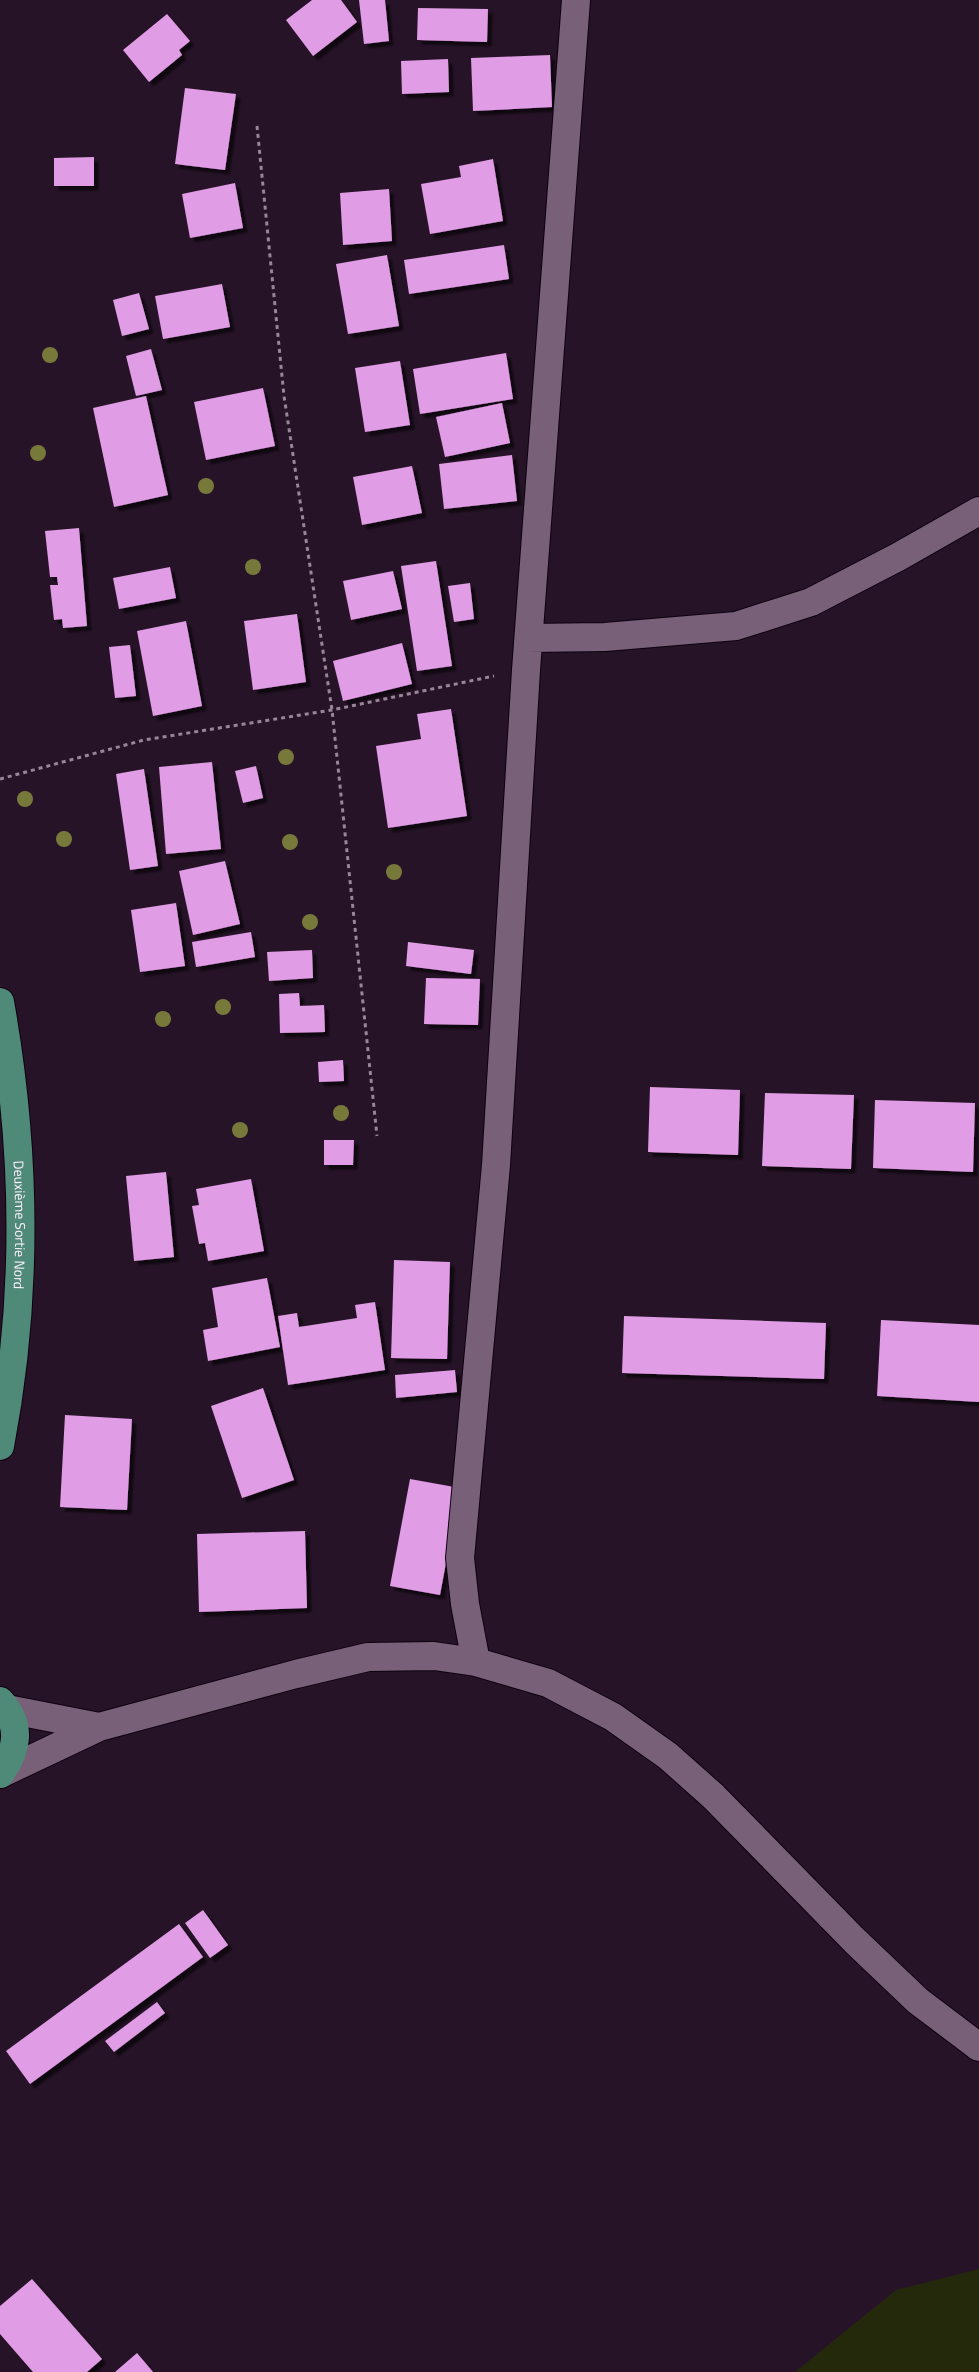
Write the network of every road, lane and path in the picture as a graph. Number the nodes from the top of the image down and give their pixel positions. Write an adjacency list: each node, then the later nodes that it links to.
1 (576, 0): 4 (street)
2 (257, 126): 6 (path)
3 (979, 511): 4 (street)
4 (528, 638): 5 (street)
5 (526, 670): 6 (path); 11 (street)
6 (332, 710): 7 (path); 9 (path)
7 (0, 779)
8 (0, 1002): 10 (main road, Deuxième Sortie Nord)
9 (377, 1136)
10 (0, 1446)
11 (476, 1662): 13 (street); 15 (street)
12 (4, 1705): 13 (street); 14 (main road)
13 (99, 1727): 14 (street)
14 (0, 1774)
15 (979, 2047)

